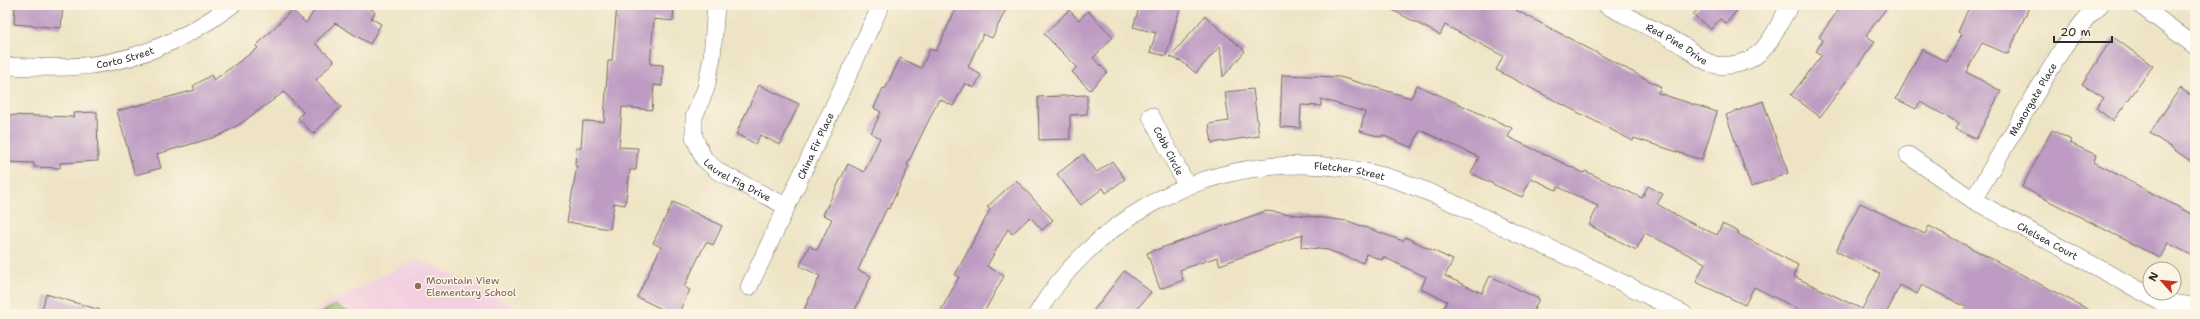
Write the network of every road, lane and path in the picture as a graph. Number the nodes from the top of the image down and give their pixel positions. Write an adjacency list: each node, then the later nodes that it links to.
1 (232, 5): 9 (street, Corto Street)
2 (716, 5): 14 (street, Laurel Fig Drive)
3 (881, 5): 14 (street, China Fir Place)
4 (1606, 5): 5 (street, Red Pine Drive)
5 (1791, 5)
6 (2100, 5): 13 (street, Manorgate Place)
7 (2140, 5): 8 (street)
8 (2195, 46)
9 (5, 66)
10 (1151, 116): 12 (street, Cobb Circle)
11 (1908, 156): 13 (street, Chelsea Court)
12 (1187, 186): 17 (street, Fletcher Street); 18 (street, Fletcher Street)
13 (1973, 200): 16 (street, Chelsea Court)
14 (786, 206): 15 (street, China Fir Place)
15 (749, 287)
16 (2195, 306)
17 (1037, 314)
18 (1684, 314)

